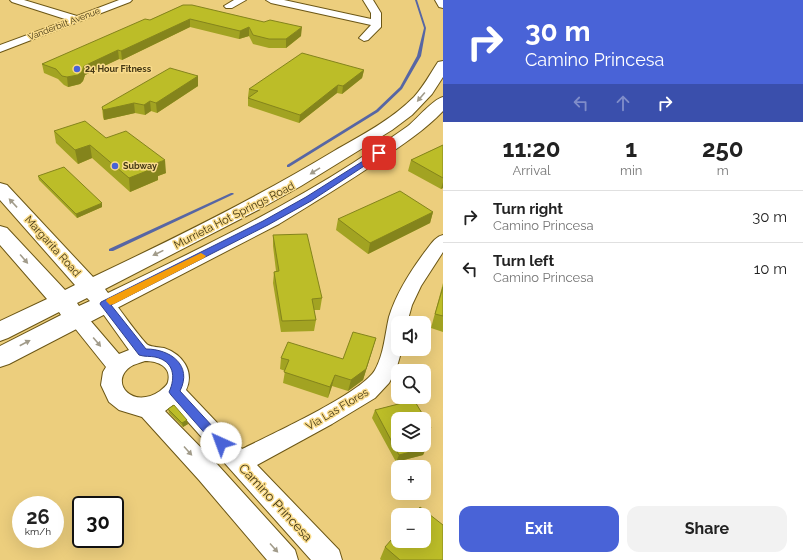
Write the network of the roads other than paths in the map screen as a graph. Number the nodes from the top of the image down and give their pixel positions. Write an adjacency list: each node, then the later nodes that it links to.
1 (127, 0): 9 (street, Vanderbilt Avenue)
2 (240, 0): 8 (street)
3 (271, 0): 10 (street)
4 (368, 0): 10 (street)
5 (441, 0): 7 (main road)
6 (12, 1): 9 (street)
7 (443, 5)
8 (229, 6)
9 (76, 19): 12 (street, Vanderbilt Avenue)
10 (376, 23): 11 (street)
11 (364, 38)
12 (0, 49)
13 (443, 65): 18 (main road, Murrieta Hot Springs Road, one-way to 18)
14 (443, 102): 19 (main road, Murrieta Hot Springs Road)
15 (0, 189): 18 (main road, Margarita Road, one-way to 15)
16 (0, 232): 20 (main road, one-way to 20)
17 (443, 240): 27 (street, Via Las Flores)
18 (89, 287): 19 (main road, Margarita Road); 20 (main road, Murrieta Hot Springs Road)
19 (104, 304): 20 (main road, Murrieta Hot Springs Road); 22 (street)
20 (69, 309): 21 (main road, Murrieta Hot Springs Road); 23 (main road, Murrieta Hot Springs Road, one-way to 20); 24 (street, one-way to 24)
21 (0, 332)
22 (143, 353): 24 (street); 25 (street)
23 (0, 357)
24 (117, 366): 26 (street)
25 (174, 392): 26 (street); 27 (street, Camino Princesa)
26 (147, 407): 28 (street, one-way to 28)
27 (239, 463): 29 (street, Camino Princesa)
28 (285, 560)
29 (329, 560)

